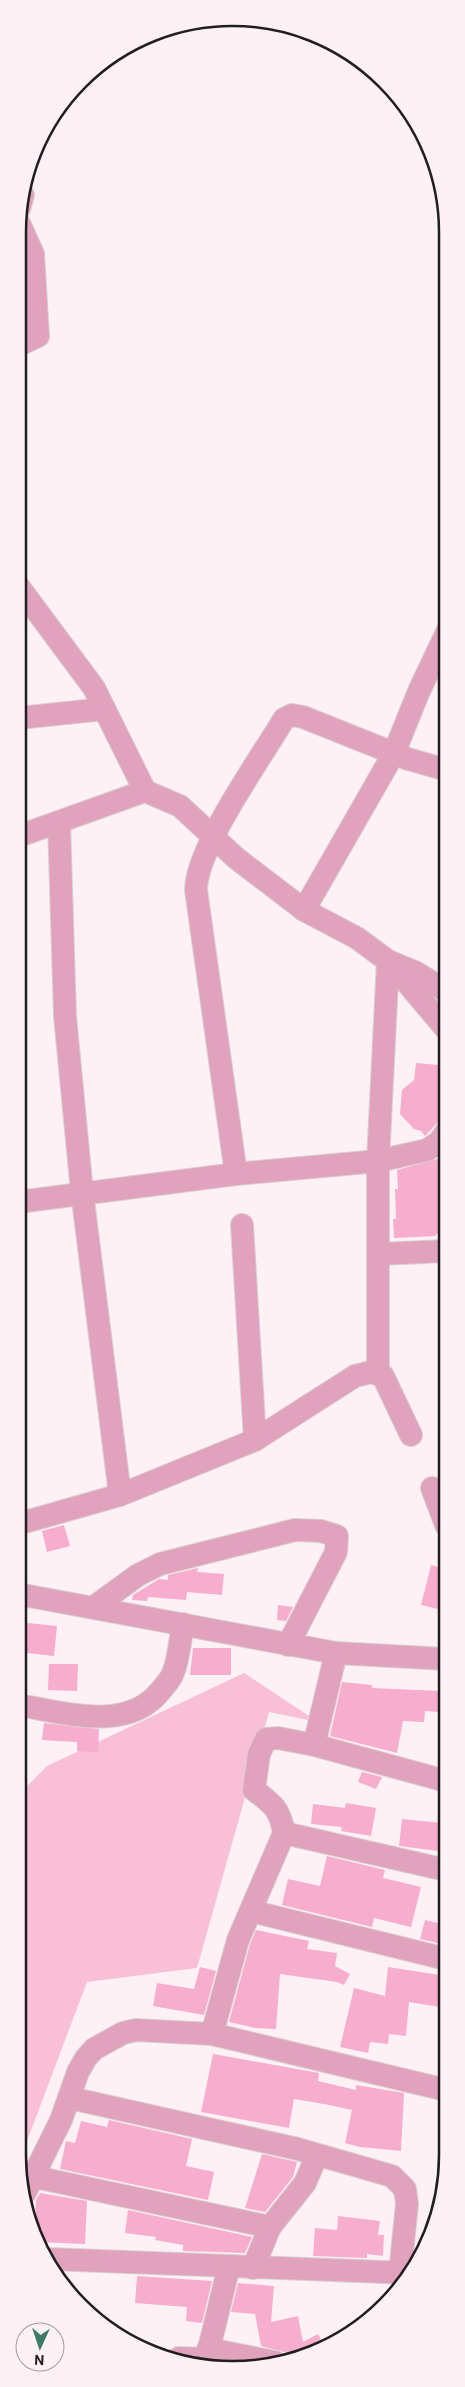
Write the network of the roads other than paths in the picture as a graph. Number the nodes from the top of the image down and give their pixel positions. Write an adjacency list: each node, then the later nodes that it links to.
1 (26, 237): 2 (street)
2 (26, 342)
3 (26, 596): 5 (street)
4 (439, 649): 7 (street)
5 (104, 709): 6 (street); 9 (street)
6 (26, 717)
7 (394, 753): 8 (street); 12 (street); 13 (street)
8 (439, 767)
9 (145, 791): 10 (street); 12 (street)
10 (59, 823): 11 (street); 20 (street)
11 (26, 834)
12 (212, 837): 13 (street); 19 (street)
13 (304, 910): 14 (street)
14 (388, 961): 15 (street); 16 (street); 18 (street)
15 (439, 987)
16 (439, 1021)
17 (439, 1142): 18 (street)
18 (378, 1161): 19 (street); 24 (street)
19 (236, 1174): 20 (street)
20 (82, 1192): 21 (street); 29 (street)
21 (26, 1201)
22 (242, 1225): 27 (street)
23 (439, 1252): 24 (street)
24 (378, 1254): 25 (street)
25 (378, 1373): 26 (street); 27 (street)
26 (411, 1435)
27 (255, 1440): 29 (street)
28 (432, 1488): 30 (street)
29 (120, 1495): 31 (street)
30 (439, 1506)
31 (26, 1522)
32 (26, 1595): 33 (street)
33 (94, 1607): 34 (street); 35 (street)
34 (183, 1624): 35 (street); 38 (street)
35 (288, 1645): 36 (street)
36 (336, 1653): 37 (street); 39 (street)
37 (439, 1659)
38 (26, 1706)
39 (314, 1746): 40 (street); 41 (street)
40 (439, 1778)
41 (284, 1833): 42 (street); 43 (street)
42 (439, 1868)
43 (251, 1911): 44 (street); 45 (street)
44 (439, 1957)
45 (212, 2034): 46 (street); 47 (street)
46 (439, 2088)
47 (70, 2098): 48 (street); 49 (street)
48 (317, 2155): 50 (street); 53 (street)
49 (30, 2185): 50 (street)
50 (270, 2227): 54 (street)
51 (55, 2259): 52 (street)
52 (229, 2266): 54 (street); 56 (street)
53 (405, 2267)
54 (253, 2268): 55 (street)
55 (401, 2273)
56 (206, 2358): 57 (street)
57 (244, 2360)

